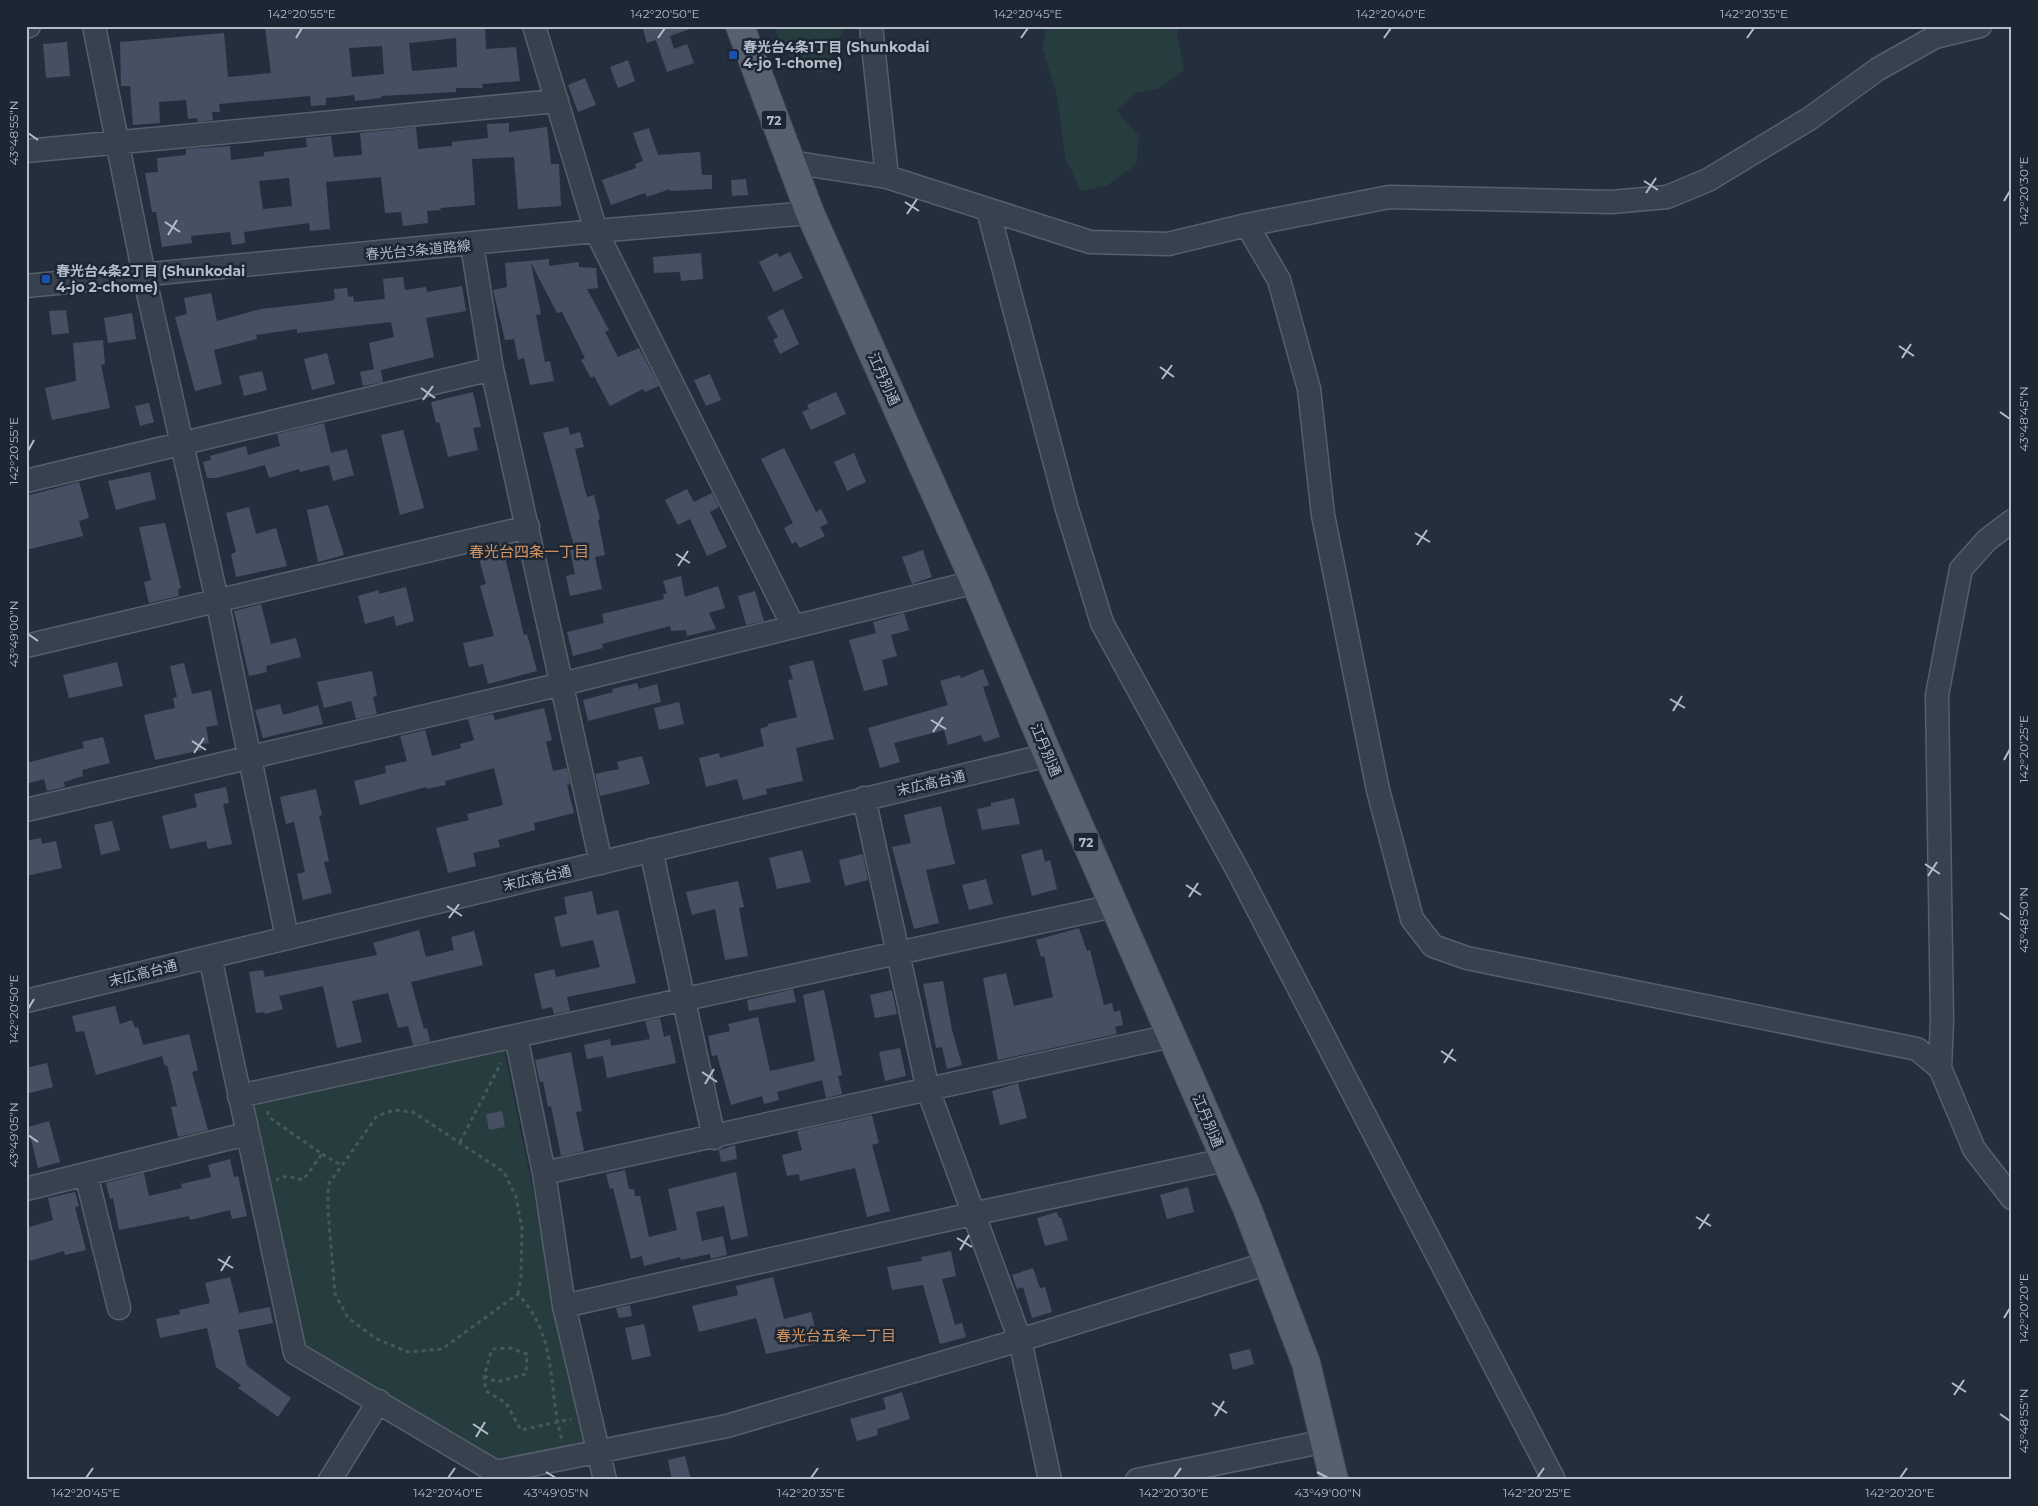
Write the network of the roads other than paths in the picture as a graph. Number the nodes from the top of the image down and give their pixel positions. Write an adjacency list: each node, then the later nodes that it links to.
1 (94, 26): 7 (street)
2 (534, 26): 6 (street)
3 (740, 26): 9 (main road, 江丹別通 / 72)
4 (871, 26): 10 (street)
5 (1980, 26): 13 (street)
6 (557, 102): 7 (street); 14 (street)
7 (118, 142): 8 (street); 16 (street)
8 (26, 151)
9 (790, 162): 10 (street); 12 (main road, 江丹別通 / 72)
10 (887, 177): 11 (street)
11 (988, 210): 13 (street); 65 (street)
12 (810, 213): 14 (street, 春光台3条道路線); 23 (main road, 江丹別通 / 72)
13 (1247, 225): 42 (street)
14 (596, 231): 15 (street, 春光台3条道路線); 25 (street)
15 (472, 245): 16 (street, 春光台3条道路線); 18 (street)
16 (144, 276): 17 (street, 春光台3条道路線); 19 (street)
17 (26, 286)
18 (492, 369): 19 (street); 22 (street)
19 (182, 444): 20 (street); 24 (street)
20 (26, 481)
21 (2012, 521): 42 (street)
22 (528, 527): 24 (street); 27 (street)
23 (975, 582): 25 (street); 28 (main road, 江丹別通 / 72)
24 (217, 600): 26 (street); 29 (street)
25 (793, 626): 27 (street)
26 (26, 646)
27 (562, 684): 29 (street); 33 (street)
28 (1048, 755): 30 (street, 末広高台通); 34 (main road, 江丹別通 / 72)
29 (248, 756): 31 (street); 35 (street)
30 (864, 798): 32 (street, 末広高台通); 36 (street)
31 (26, 810)
32 (651, 850): 33 (street, 末広高台通); 38 (street)
33 (601, 863): 35 (street, 末広高台通)
34 (1114, 906): 36 (street); 40 (main road, 江丹別通 / 72)
35 (287, 937): 37 (street, 末広高台通)
36 (898, 953): 38 (street); 43 (street)
37 (210, 957): 39 (street, 末広高台通); 44 (street)
38 (685, 1000): 41 (street); 46 (street)
39 (26, 1001)
40 (1171, 1036): 43 (street); 47 (main road, 江丹別通 / 72)
41 (508, 1037): 44 (street); 48 (street)
42 (1940, 1068): 51 (street)
43 (928, 1090): 46 (street); 52 (street)
44 (248, 1093): 45 (street)
45 (246, 1134): 49 (street); 57 (street)
46 (714, 1138): 48 (street)
47 (1225, 1160): 52 (street); 53 (main road, 江丹別通 / 72)
48 (544, 1173): 54 (street)
49 (86, 1174): 50 (street); 55 (street)
50 (26, 1189)
51 (2012, 1198)
52 (972, 1214): 54 (street); 56 (street)
53 (1269, 1263): 56 (street); 58 (main road, 江丹別通 / 72)
54 (564, 1306): 59 (street)
55 (119, 1308)
56 (1020, 1340): 59 (street); 62 (street)
57 (378, 1401): 59 (street); 60 (street)
58 (1326, 1441): 63 (street); 64 (main road, 江丹別通 / 72)
59 (598, 1451): 61 (street)
60 (330, 1480)
61 (605, 1480)
62 (1050, 1480)
63 (1137, 1480)
64 (1334, 1480)
65 (1554, 1480)

